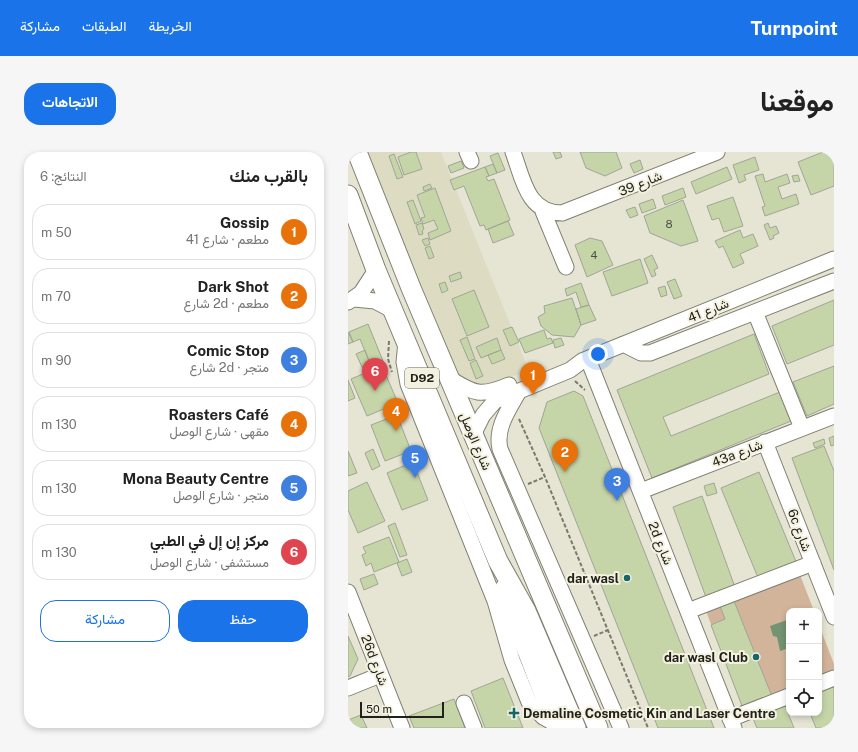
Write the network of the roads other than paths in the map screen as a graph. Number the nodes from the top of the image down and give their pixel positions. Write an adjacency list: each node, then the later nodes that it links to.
1 (357, 152): 18 (main road, شارع الوصل / D92)
2 (513, 152): 5 (street)
3 (717, 152): 5 (street, شارع 39)
4 (348, 195): 7 (main road, شارع الوصل / D92)
5 (542, 209): 9 (street)
6 (348, 230): 7 (street)
7 (365, 238): 10 (main road, شارع الوصل / D92)
8 (834, 259): 16 (street, شارع 41)
9 (566, 267)
10 (376, 270): 12 (street); 13 (main road, شارع الوصل / D92)
11 (834, 281): 14 (street)
12 (351, 300): 13 (street)
13 (394, 311): 15 (main road, شارع الوصل / D92)
14 (755, 312): 16 (street); 21 (street)
15 (406, 341): 25 (main road, شارع الوصل / D92); 37 (street, شارع الوصل)
16 (623, 344): 17 (street, شارع 41)
17 (585, 360): 18 (street, شارع 41); 19 (street, شارع 41); 24 (street, 2d شارع)
18 (449, 378): 22 (main road, شارع الوصل / D92)
19 (518, 391): 22 (street, شارع 41); 42 (street)
20 (834, 416): 21 (street, 43a شارع)
21 (802, 428): 23 (street, 43a شارع)
22 (473, 435): 41 (main road, شارع الوصل / D92)
23 (765, 442): 24 (street, 43a شارع); 26 (street, 6c شارع)
24 (640, 491): 28 (street, 2d شارع)
25 (498, 561): 37 (main road, شارع الوصل / D92); 40 (main road, شارع الوصل / D92)
26 (813, 563): 28 (street); 29 (street, 6c شارع)
27 (348, 592): 30 (street, 26d شارع)
28 (688, 611): 36 (street, 2d شارع)
29 (834, 615)
30 (380, 675): 33 (street); 38 (street, 26d شارع)
31 (834, 678): 32 (street)
32 (822, 683)
33 (348, 688)
34 (786, 697): 36 (street)
35 (464, 703): 39 (street)
36 (732, 723)
37 (557, 726)
38 (402, 728)
39 (474, 728)
40 (576, 728)
41 (598, 728)
42 (621, 728)

